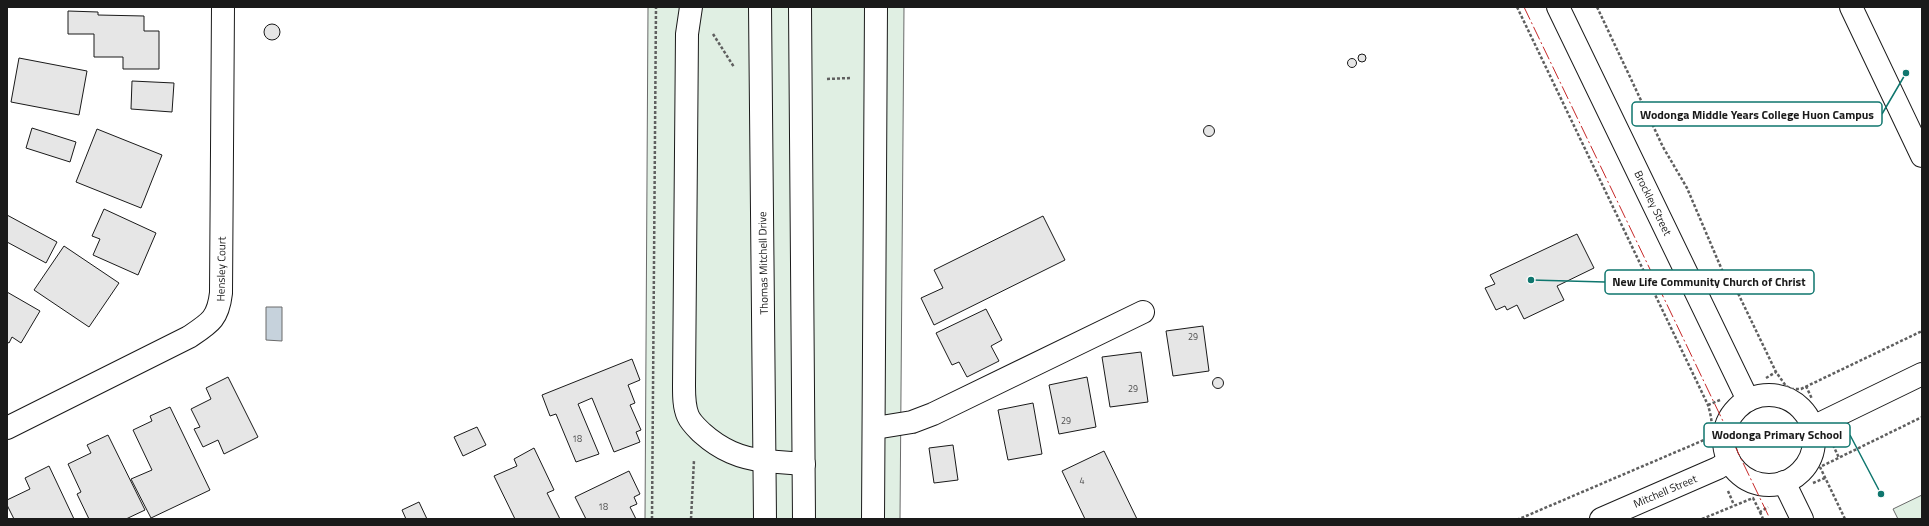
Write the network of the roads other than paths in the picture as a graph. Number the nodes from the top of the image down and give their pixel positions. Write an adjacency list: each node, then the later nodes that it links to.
1 (223, 7): 13 (street, Hensley Court)
2 (691, 7): 15 (street)
3 (760, 7): 15 (street, Thomas Mitchell Drive)
4 (800, 7): 17 (street)
5 (876, 7): 14 (street)
6 (1558, 7): 11 (street, Brockley Street)
7 (1851, 7): 8 (street)
8 (1922, 156)
9 (1143, 312): 14 (street)
10 (1922, 374): 12 (street)
11 (1748, 400): 12 (street); 16 (street)
12 (1813, 427): 18 (street)
13 (7, 428)
14 (874, 428): 21 (street)
15 (765, 461): 17 (street); 19 (street, Thomas Mitchell Drive)
16 (1729, 461): 18 (street); 22 (street, Mitchell Street)
17 (804, 464): 20 (street)
18 (1784, 482): 23 (street)
19 (765, 519)
20 (804, 519)
21 (873, 519)
22 (1601, 519)
23 (1802, 519)

